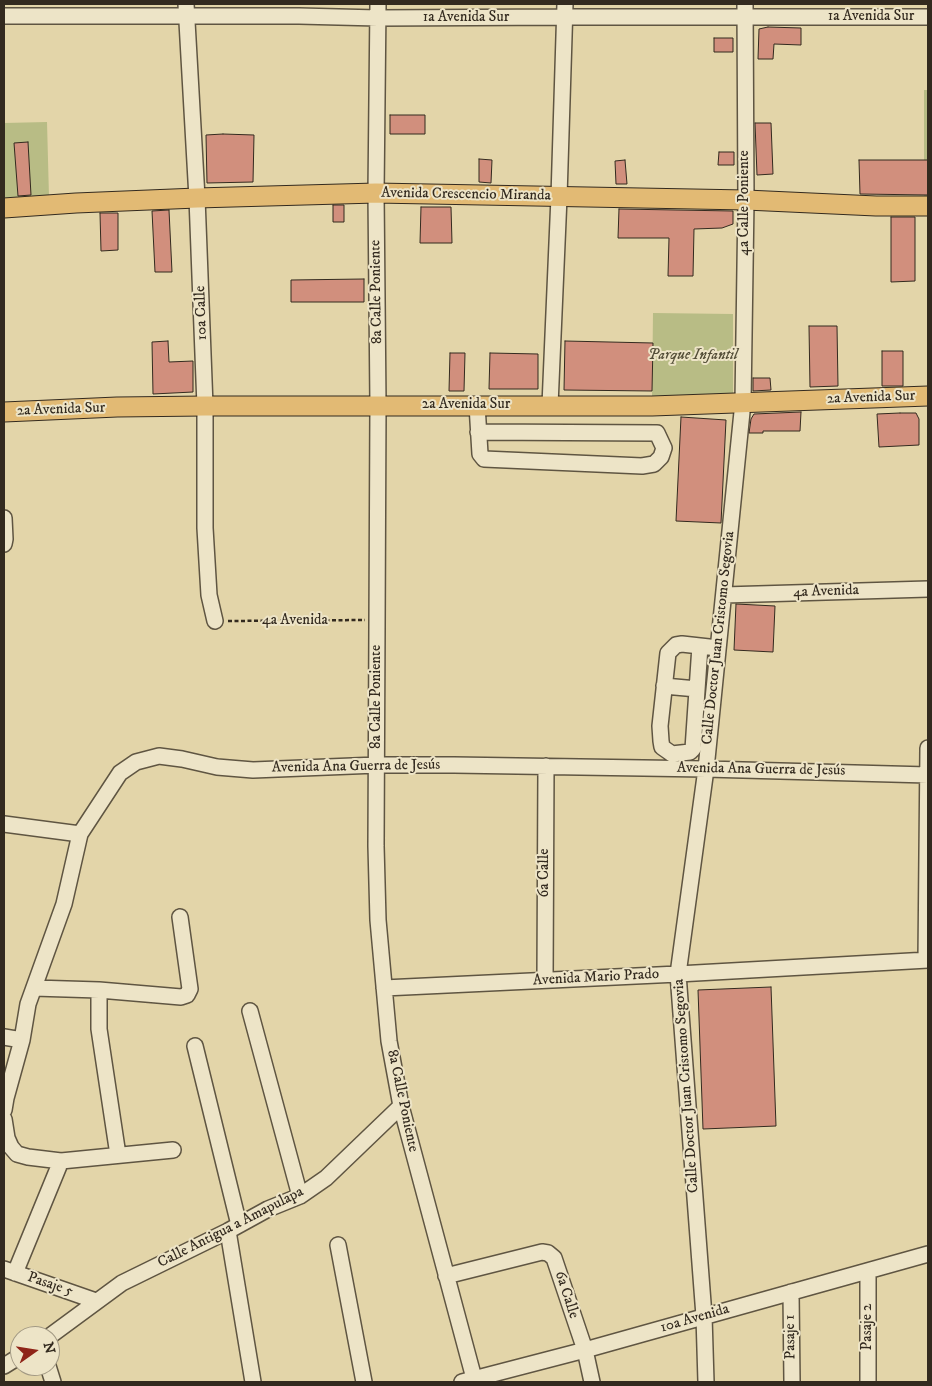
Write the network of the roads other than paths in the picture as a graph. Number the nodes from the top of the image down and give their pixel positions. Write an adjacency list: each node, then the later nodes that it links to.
1 (186, 10): 4 (street, 1a Avenida Sur); 5 (street, 1a Avenida Sur); 9 (street, 10a Calle)
2 (564, 10): 3 (street, 1a Avenida Sur); 4 (street, 1a Avenida Sur); 8 (street)
3 (744, 10): 6 (street, 1a Avenida Sur); 10 (street, 4a Calle Poniente)
4 (378, 11): 7 (street, 8a Calle Poniente)
5 (4, 16)
6 (928, 18)
7 (376, 193): 8 (main road, Avenida Crescencio Miranda); 9 (main road, Avenida Crescencio Miranda); 15 (street, 8a Calle Poniente)
8 (559, 197): 10 (main road, Avenida Crescencio Miranda); 17 (street)
9 (197, 198): 12 (main road, Avenida Crescencio Miranda); 18 (street, 10a Calle)
10 (746, 200): 11 (main road, Avenida Crescencio Miranda); 14 (street, 4a Calle Poniente)
11 (928, 206)
12 (4, 208)
13 (928, 396): 14 (main road, 2a Avenida Sur)
14 (743, 402): 19 (main road, 2a Avenida Sur); 26 (street, Calle Doctor Juan Cristomo Segovia)
15 (378, 405): 16 (main road, 2a Avenida Sur); 18 (main road, 2a Avenida Sur); 33 (street, 8a Calle Poniente)
16 (477, 405): 17 (main road, 2a Avenida Sur); 21 (street)
17 (550, 405): 19 (main road, 2a Avenida Sur)
18 (205, 406): 20 (main road, 2a Avenida Sur); 27 (street, 10a Calle)
19 (656, 406): 22 (street)
20 (4, 412)
21 (478, 432): 22 (street); 22 (street)
22 (657, 432)
23 (4, 518): 24 (street)
24 (4, 544)
25 (928, 589): 26 (street, 4a Avenida)
26 (724, 595): 29 (street, Calle Doctor Juan Cristomo Segovia)
27 (215, 621)
28 (700, 646): 29 (street); 30 (street); 31 (street)
29 (718, 648): 35 (street, Calle Doctor Juan Cristomo Segovia)
30 (664, 686): 31 (street); 31 (street)
31 (697, 689)
32 (928, 748): 36 (street)
33 (377, 765): 34 (street, Avenida Ana Guerra de Jesús); 38 (street, Avenida Ana Guerra de Jesús); 44 (street, 8a Calle Poniente)
34 (546, 766): 35 (street, Avenida Ana Guerra de Jesús); 42 (street, 6a Calle)
35 (706, 769): 36 (street, Avenida Ana Guerra de Jesús); 41 (street, Calle Doctor Juan Cristomo Segovia)
36 (928, 775): 40 (street)
37 (4, 824): 38 (street)
38 (80, 834): 43 (street, Avenida Ana Guerra de Jesús)
39 (180, 917): 45 (street)
40 (927, 960): 41 (street, Avenida Mario Prado)
41 (678, 974): 42 (street, Avenida Mario Prado); 65 (street, Calle Doctor Juan Cristomo Segovia)
42 (545, 980): 44 (street, Avenida Mario Prado)
43 (34, 988): 45 (street); 48 (street, Avenida Ana Guerra de Jesús)
44 (384, 988): 50 (street, 8a Calle Poniente)
45 (99, 990): 54 (street)
46 (250, 1011): 56 (street)
47 (4, 1037): 48 (street)
48 (22, 1040): 51 (street, Avenida Ana Guerra de Jesús)
49 (195, 1046): 57 (street)
50 (401, 1106): 56 (street, Calle Antigua a Amapulapa); 62 (street, 8a Calle Poniente)
51 (4, 1110)
52 (4, 1119): 55 (street)
53 (173, 1150): 54 (street)
54 (118, 1156): 55 (street)
55 (61, 1161): 60 (street)
56 (300, 1196): 57 (street, Calle Antigua a Amapulapa)
57 (234, 1228): 64 (street, Calle Antigua a Amapulapa); 68 (street)
58 (338, 1245): 69 (street)
59 (928, 1254): 61 (street, 10a Avenida)
60 (10, 1271): 64 (street, Pasaje 5)
61 (868, 1271): 63 (street, 10a Avenida); 74 (street, Pasaje 2)
62 (446, 1276): 67 (street, 6a Calle); 70 (street, 8a Calle Poniente)
63 (791, 1292): 65 (street, 10a Avenida); 73 (street, Pasaje 1)
64 (96, 1301): 66 (street, Calle Antigua a Amapulapa)
65 (704, 1316): 67 (street, 10a Avenida); 72 (street, Calle Doctor Juan Cristomo Segovia)
66 (60, 1328)
67 (585, 1350): 70 (street, 10a Avenida); 71 (street, 6a Calle)
68 (253, 1382)
69 (364, 1382)
70 (470, 1382)
71 (592, 1382)
72 (706, 1382)
73 (792, 1382)
74 (868, 1382)

